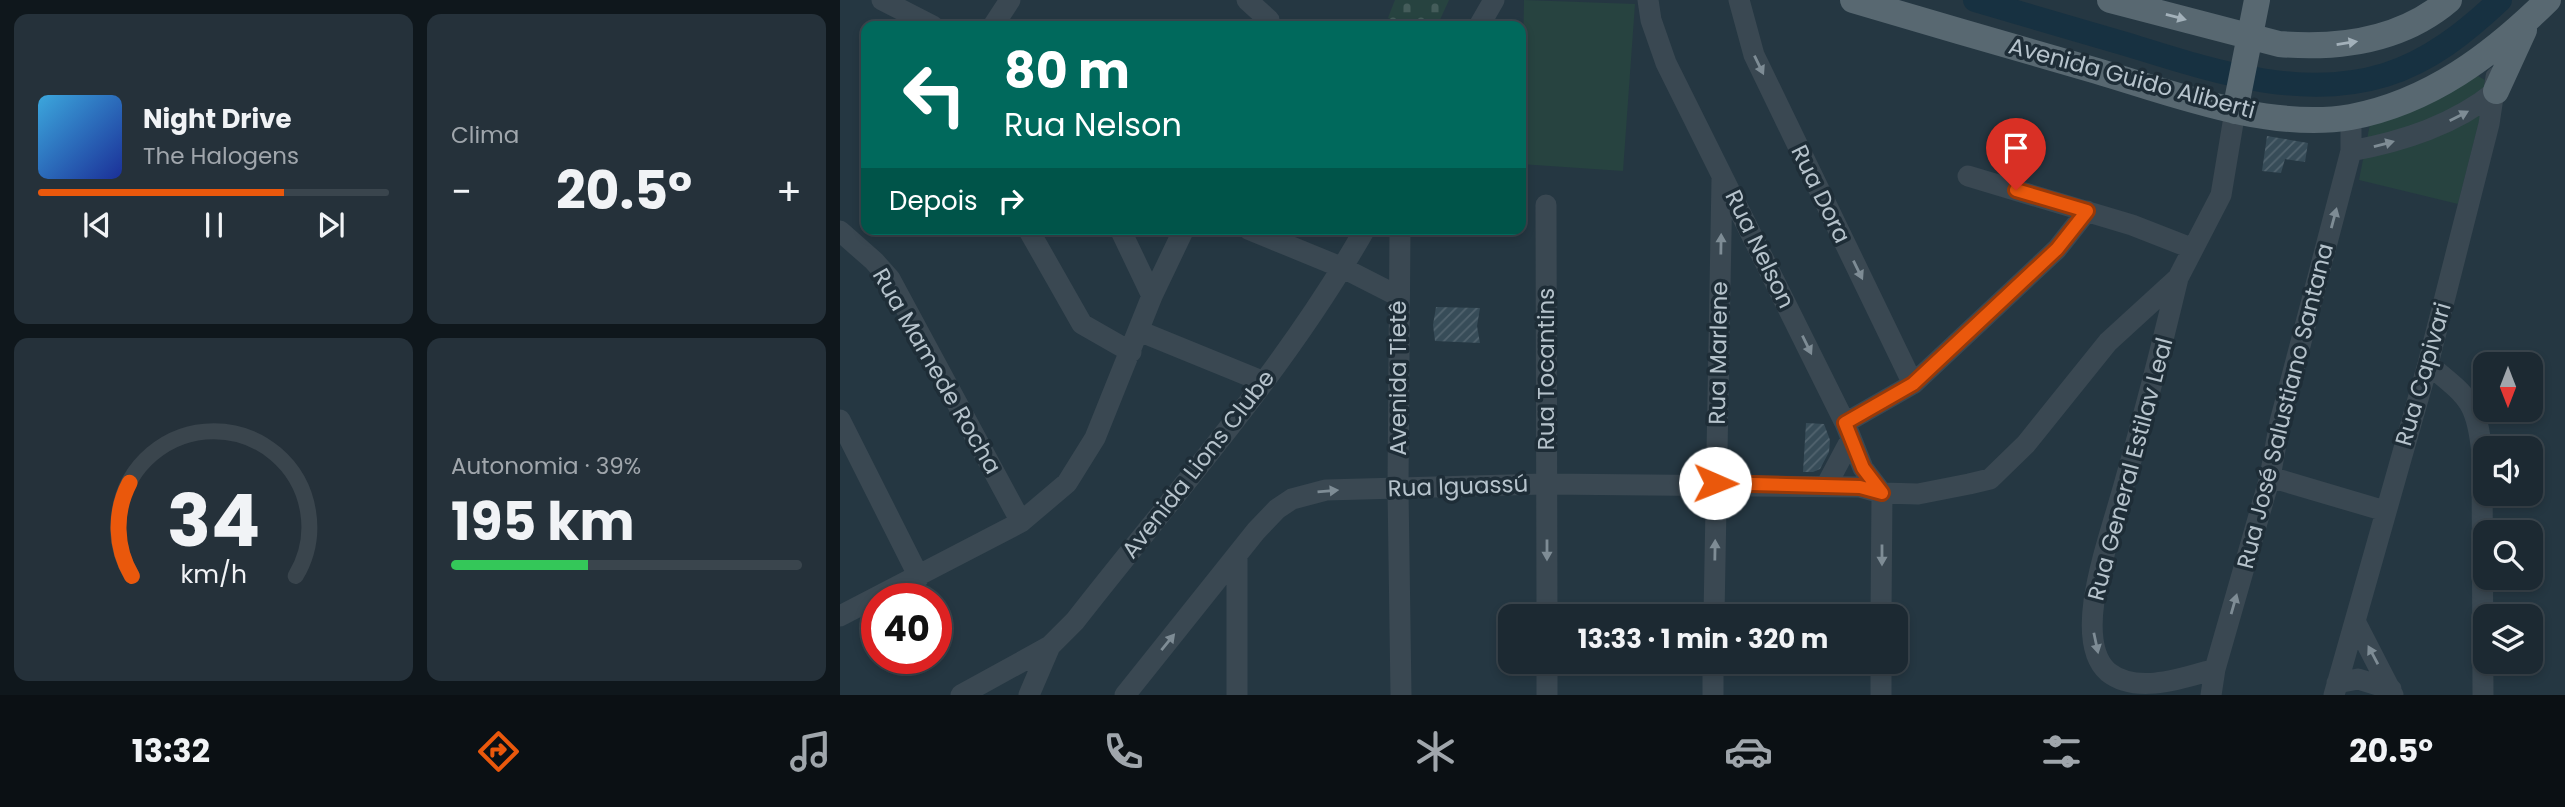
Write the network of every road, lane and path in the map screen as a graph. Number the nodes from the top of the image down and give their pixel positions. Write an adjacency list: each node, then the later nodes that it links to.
1 (882, 0): 14 (street)
2 (1010, 0): 15 (street)
3 (1247, 0): 16 (street)
4 (1278, 0): 17 (street)
5 (1494, 0): 18 (street)
6 (1648, 0): 25 (street, Rua Nelson)
7 (1739, 0): 45 (street, Rua Dora, one-way to 45)
8 (1853, 0): 22 (main road, Avenida Guido Aliberti)
9 (2110, 0): 19 (main road, one-way to 19)
10 (2257, 0): 19 (main road)
11 (2449, 0): 19 (main road, one-way to 11)
12 (2548, 0): 13 (main road, Avenida Guido Aliberti)
13 (2529, 19): 20 (main road, Avenida Guido Aliberti); 21 (main road)
14 (923, 21)
15 (996, 21)
16 (1266, 21)
17 (1269, 21)
18 (1482, 21)
19 (2249, 43): 22 (main road)
20 (2493, 51): 21 (street, Rua Capivari); 23 (main road, Avenida Guido Aliberti)
21 (2496, 91): 24 (street, one-way to 21); 43 (street, Rua Capivari)
22 (2236, 104): 23 (main road, Avenida Guido Aliberti); 36 (street)
23 (2351, 117): 24 (street, Rua José Salustiano Santana)
24 (2351, 151): 48 (street, Rua José Salustiano Santana, one-way to 24)
25 (1723, 174): 47 (street, Rua Nelson, one-way to 47); 49 (street, Rua Marlene, one-way to 25)
26 (1968, 176): 28 (street)
27 (1546, 205): 50 (street, Rua Tocantins)
28 (2087, 211): 36 (street); 45 (street)
29 (840, 231): 55 (street, Rua Mamede Rocha)
30 (1031, 235): 42 (street)
31 (1123, 235): 39 (street)
32 (1181, 235): 39 (street)
33 (1263, 235): 37 (street)
34 (1362, 235): 37 (street, Avenida Lions Clube)
35 (1400, 235): 40 (street, Avenida Tietê)
36 (2192, 248): 38 (street)
37 (1343, 268): 40 (street); 44 (street, Avenida Lions Clube)
38 (2178, 278): 53 (street, Rua Iguassú); 64 (street, Rua General Estilav Leal, one-way to 64)
39 (1152, 296): 41 (street)
40 (1398, 296): 52 (street, Avenida Tietê)
41 (1139, 331): 42 (street); 44 (street)
42 (1132, 352): 55 (street)
43 (2428, 364): 54 (street, Rua Capivari); 79 (street)
44 (1264, 382): 63 (street, Avenida Lions Clube)
45 (1913, 384): 47 (street)
46 (840, 420): 57 (street)
47 (1848, 432): 51 (street); 53 (street, Rua Nelson)
48 (2270, 477): 54 (street); 64 (street, Rua José Salustiano Santana, one-way to 48)
49 (1715, 483): 50 (street, Rua Iguassú); 51 (street, Rua Iguassú); 59 (street, Rua Marlene, one-way to 49)
50 (1546, 484): 52 (street, Rua Iguassú); 58 (street, Rua Tocantins, one-way to 58)
51 (1826, 486): 53 (street, Rua Iguassú)
52 (1398, 488): 56 (street, Rua Iguassú, one-way to 52); 74 (street, Avenida Tietê)
53 (1882, 493): 60 (street, one-way to 60)
54 (2385, 511): 62 (street, Rua Capivari)
55 (1021, 522): 57 (street)
56 (1237, 556): 72 (street, Rua Iguassú, one-way to 56); 73 (street)
57 (919, 577): 61 (street)
58 (1547, 604)
59 (1714, 604)
60 (1881, 604)
61 (840, 616)
62 (2354, 621): 68 (street, Rua Capivari); 69 (street, one-way to 62)
63 (1050, 646): 70 (street); 71 (street, Avenida Lions Clube)
64 (2215, 670): 78 (street, Rua José Salustiano Santana)
65 (1547, 674): 75 (street)
66 (1713, 674): 76 (street)
67 (1881, 674): 77 (street)
68 (2335, 689): 69 (street)
69 (2392, 692)
70 (961, 695)
71 (1029, 695)
72 (1125, 695)
73 (1237, 695)
74 (1401, 695)
75 (1547, 695)
76 (1713, 695)
77 (1881, 695)
78 (2211, 695)
79 (2483, 695)

